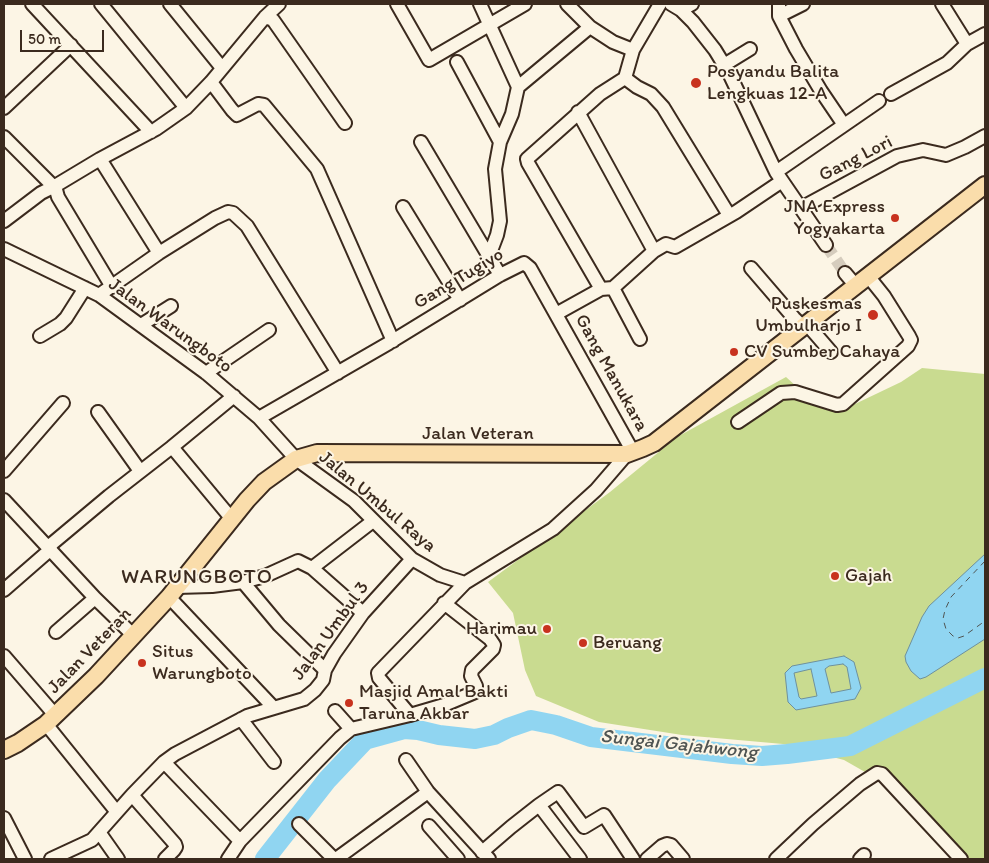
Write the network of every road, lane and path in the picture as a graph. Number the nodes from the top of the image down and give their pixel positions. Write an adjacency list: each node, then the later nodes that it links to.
1 (32, 4): 18 (street)
2 (101, 4): 31 (street)
3 (170, 4): 24 (street)
4 (397, 4): 15 (street)
5 (480, 4): 15 (street)
6 (525, 4): 15 (street)
7 (567, 4): 16 (street)
8 (660, 4): 21 (street)
9 (803, 4): 13 (street)
10 (942, 4): 19 (street)
11 (277, 5): 14 (street)
12 (682, 6): 23 (street)
13 (779, 10): 34 (street)
14 (266, 17): 24 (street); 33 (street)
15 (489, 26): 27 (street)
16 (590, 27): 21 (street); 27 (street)
17 (985, 34): 19 (street)
18 (70, 44): 30 (street); 35 (street)
19 (967, 44): 28 (street)
20 (750, 49): 23 (street)
21 (633, 50): 25 (street)
22 (457, 62): 39 (street)
23 (724, 65): 41 (street)
24 (222, 68): 26 (street)
25 (625, 78): 32 (street); 46 (street)
26 (211, 82): 31 (street); 69 (street)
27 (518, 88): 39 (street)
28 (891, 94)
29 (880, 101): 34 (street)
30 (4, 108)
31 (186, 108): 35 (street)
32 (578, 112): 50 (street); 59 (street)
33 (345, 123)
34 (844, 126): 41 (street)
35 (151, 132): 40 (street)
36 (985, 136): 45 (street, Gang Lori)
37 (4, 138): 43 (street)
38 (422, 142): 52 (street)
39 (500, 142): 52 (street)
40 (100, 159): 43 (street); 51 (street)
41 (779, 177): 45 (street); 46 (street)
42 (985, 185): 56 (main road, Jalan Veteran)
43 (55, 187): 47 (street); 57 (street)
44 (403, 207): 61 (street)
45 (801, 208): 48 (street)
46 (729, 215): 50 (street)
47 (4, 221)
48 (826, 245)
49 (4, 249): 58 (street, Jalan Warungboto)
50 (654, 250): 59 (street)
51 (159, 253): 57 (street); 72 (street)
52 (489, 256): 55 (street)
53 (751, 268): 65 (street)
54 (845, 273): 56 (street)
55 (500, 275): 61 (street, Gang Tugiyo); 63 (street, Gang Tugiyo)
56 (862, 281): 65 (main road, Jalan Veteran); 77 (street)
57 (112, 287): 60 (street)
58 (85, 288): 60 (street, Jalan Warungboto); 67 (street)
59 (607, 288): 63 (street); 68 (street)
60 (99, 295): 64 (street, Jalan Warungboto)
61 (460, 300): 69 (street, Gang Tugiyo)
62 (171, 306): 64 (street)
63 (556, 314): 79 (street, Gang Manukara)
64 (141, 325): 71 (street, Jalan Warungboto)
65 (804, 325): 70 (street); 79 (main road, Jalan Veteran)
66 (269, 330): 71 (street)
67 (40, 336)
68 (640, 339)
69 (393, 341): 72 (street, Gang Tugiyo)
70 (831, 352)
71 (206, 373): 73 (street, Jalan Warungboto)
72 (338, 373): 76 (street, Gang Tugiyo)
73 (234, 396): 76 (street, Jalan Warungboto); 78 (street)
74 (63, 403): 81 (street)
75 (98, 412): 82 (street)
76 (259, 418): 80 (street, Jalan Warungboto)
77 (738, 422)
78 (172, 447): 82 (street); 84 (street)
79 (630, 453): 80 (main road, Jalan Veteran); 90 (street)
80 (296, 459): 84 (main road, Jalan Veteran); 85 (street, Jalan Umbul Raya)
81 (4, 471)
82 (140, 471): 86 (street)
83 (4, 500): 86 (street)
84 (231, 518): 92 (main road, Jalan Veteran)
85 (373, 521): 87 (street, Jalan Umbul Raya); 88 (street)
86 (50, 548): 91 (street); 93 (street)
87 (412, 559): 90 (street, Jalan Umbul Raya); 95 (street, Jalan Umbul 3)
88 (312, 568): 89 (street); 95 (street)
89 (243, 582): 92 (street); 99 (street)
90 (465, 583): 94 (street)
91 (4, 590)
92 (173, 592): 97 (main road, Jalan Veteran); 100 (street)
93 (95, 598): 96 (street); 97 (street)
94 (444, 603): 102 (street); 102 (street)
95 (363, 613): 99 (street, Jalan Umbul 3)
96 (56, 632)
97 (134, 636): 104 (main road, Jalan Veteran)
98 (4, 656): 104 (street)
99 (326, 670): 100 (street, Jalan Umbul 3)
100 (273, 707): 103 (street, Jalan Umbul 3)
101 (335, 711): 105 (street)
102 (410, 715): 105 (street)
103 (241, 719): 108 (street, Jalan Umbul 3); 109 (street)
104 (51, 720): 106 (main road, Jalan Veteran); 113 (street)
105 (351, 729): 118 (street)
106 (4, 750)
107 (406, 760): 110 (street)
108 (164, 762): 111 (street, Jalan Umbul 3); 118 (street)
109 (274, 762)
110 (428, 792): 119 (street); 125 (street)
111 (132, 795): 113 (street, Jalan Umbul 3); 123 (street)
112 (539, 805): 119 (street); 127 (street); 128 (street)
113 (116, 812): 117 (street, Jalan Umbul 3)
114 (4, 818): 120 (street)
115 (299, 824): 125 (street)
116 (429, 826): 126 (street)
117 (99, 832): 121 (street, Jalan Umbul 3); 122 (street)
118 (240, 841): 124 (street)
119 (486, 856)
120 (26, 859)
121 (51, 859)
122 (118, 859)
123 (165, 859)
124 (228, 859)
125 (335, 859)
126 (458, 859)
127 (580, 859)
128 (633, 859)
129 (647, 859): 130 (street)
130 (683, 859)
131 (776, 859): 132 (street)
132 (962, 859)

